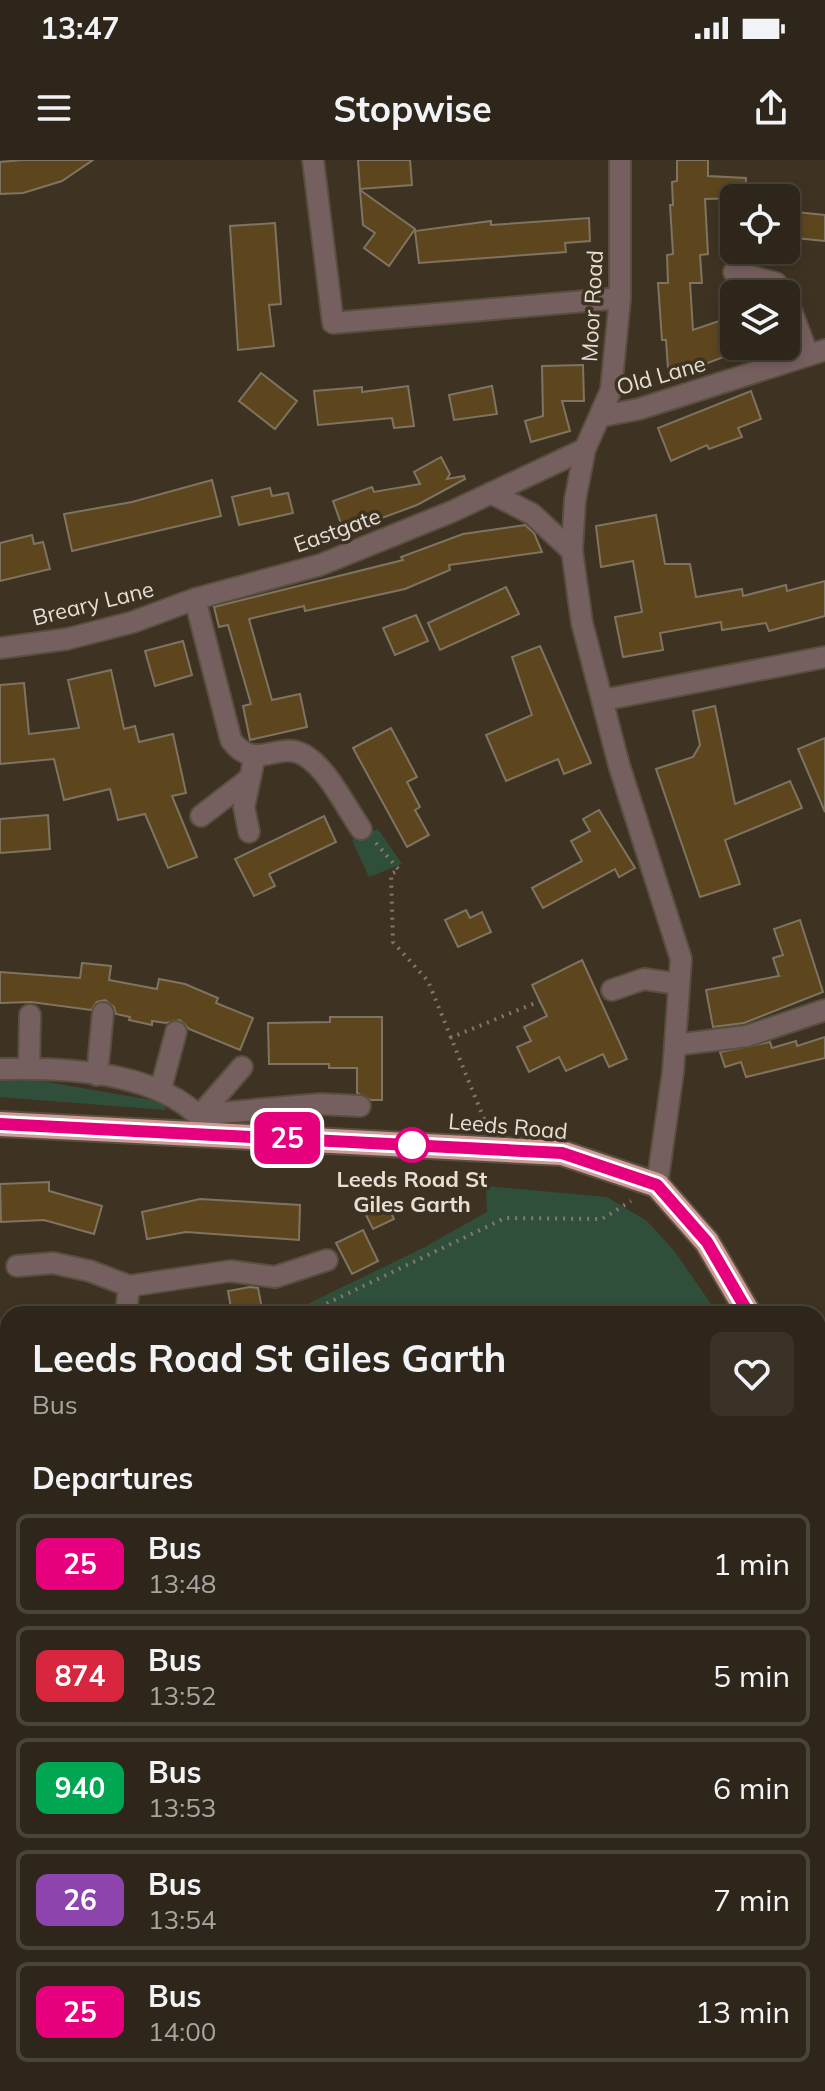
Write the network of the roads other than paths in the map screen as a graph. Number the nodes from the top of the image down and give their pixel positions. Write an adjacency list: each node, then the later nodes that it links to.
1 (313, 160): 5 (street)
2 (620, 160): 5 (street, Moor Road)
3 (734, 272): 4 (street)
4 (765, 280)
5 (620, 298): 8 (street, Moor Road)
6 (800, 323): 7 (street)
7 (816, 352): 8 (street, Old Lane)
8 (602, 416): 9 (street, Moor Road)
9 (585, 449): 10 (street, Eastgate); 11 (street, Moor Road)
10 (491, 493): 11 (street); 12 (street, Eastgate)
11 (572, 551): 15 (street, Moor Road)
12 (195, 599): 13 (street, Breary Lane); 16 (street)
13 (0, 648)
14 (825, 657): 15 (street)
15 (603, 700): 21 (street, Moor Road)
16 (255, 755): 17 (street); 19 (street)
17 (249, 779): 18 (street); 20 (street)
18 (201, 816)
19 (361, 829)
20 (249, 832)
21 (679, 984): 22 (street); 27 (street, Moor Road)
22 (612, 990)
23 (825, 1010): 27 (street)
24 (103, 1013): 31 (street)
25 (30, 1015): 29 (street)
26 (176, 1032): 32 (street)
27 (675, 1045): 36 (street, Moor Road)
28 (242, 1067): 34 (street)
29 (29, 1068): 30 (street); 31 (street)
30 (0, 1069)
31 (97, 1075): 32 (street)
32 (161, 1088): 34 (street)
33 (360, 1106): 34 (street)
34 (206, 1123): 35 (highway, Leeds Road); 36 (highway, Leeds Road)
35 (0, 1124)
36 (657, 1185): 41 (highway)
37 (327, 1260): 39 (street)
38 (17, 1266): 39 (street)
39 (129, 1286): 40 (street)
40 (127, 1306)
41 (744, 1306)

